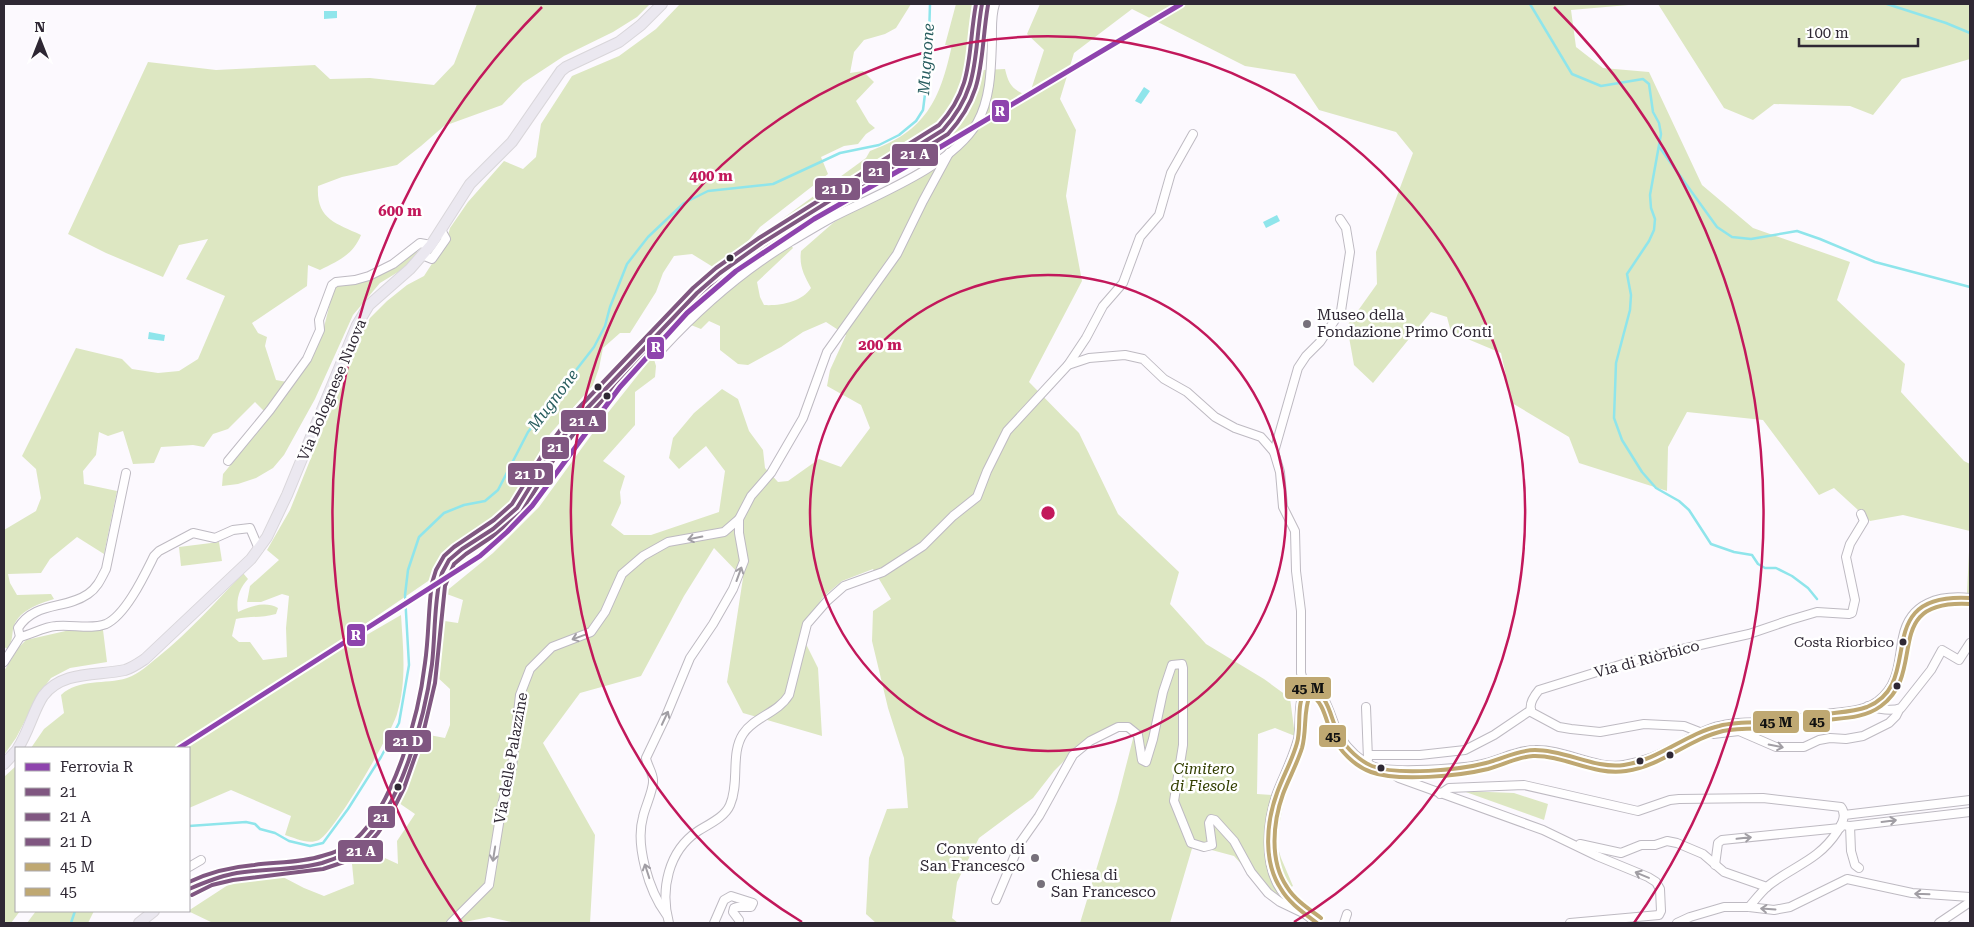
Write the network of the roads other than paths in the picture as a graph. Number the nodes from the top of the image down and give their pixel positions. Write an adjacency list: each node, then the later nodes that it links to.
1 (661, 4): 7 (main road, Via Bolognese Nuova)
2 (982, 4): 45 (main road)
3 (995, 4): 5 (street)
4 (1193, 134): 11 (street)
5 (949, 153): 10 (street); 16 (street)
6 (1340, 219): 12 (street)
7 (441, 230): 8 (main road, Via Bolognese Nuova); 9 (street)
8 (431, 244): 9 (main road, Via Bolognese Nuova); 13 (street)
9 (422, 255): 17 (main road, Via Bolognese Nuova)
10 (660, 353)
11 (1068, 365): 12 (street); 52 (street)
12 (1274, 452): 22 (street)
13 (228, 461)
14 (126, 473): 19 (street)
15 (1862, 518): 25 (street, Via di Riòrbico)
16 (739, 519): 52 (street, one-way to 16); 55 (street, Via delle Palazzine, one-way to 55)
17 (259, 549): 19 (street); 29 (main road, Via Bolognese Nuova)
18 (1970, 598): 23 (street)
19 (20, 637): 21 (street)
20 (1970, 643): 26 (street)
21 (4, 662)
22 (1307, 688): 31 (street); 50 (street)
23 (1868, 706): 26 (street); 27 (street)
24 (1366, 708): 31 (street)
25 (1531, 710): 28 (street); 31 (street, Via di Riòrbico)
26 (1899, 710): 27 (street, one-way to 26)
27 (1712, 731): 28 (street)
28 (1702, 733): 33 (street)
29 (18, 747)
30 (15, 751): 32 (main road, Via Bolognese Nuova)
31 (1368, 759): 33 (street)
32 (4, 764)
33 (1386, 770): 34 (street)
34 (1440, 794): 37 (street); 39 (street)
35 (1970, 800): 37 (street)
36 (1970, 812): 38 (street, one-way to 36)
37 (1844, 815): 38 (street)
38 (1843, 826): 41 (street, one-way to 38); 43 (street); 44 (street)
39 (1571, 842): 41 (street); 54 (street, one-way to 39)
40 (201, 860): 42 (street)
41 (1715, 865): 44 (street)
42 (190, 866)
43 (1859, 868)
44 (1767, 887): 49 (street)
45 (190, 889)
46 (1970, 897): 49 (street, one-way to 49)
47 (996, 900): 50 (street)
48 (1970, 902): 62 (street)
49 (1749, 907): 61 (street)
50 (1305, 914): 57 (street)
51 (1347, 914): 58 (street)
52 (668, 919)
53 (739, 920): 56 (street)
54 (1616, 922): 59 (street); 60 (street)
55 (451, 923)
56 (714, 923)
57 (1317, 923)
58 (1344, 923)
59 (1570, 923)
60 (1592, 923)
61 (1677, 923)
62 (1939, 923)

